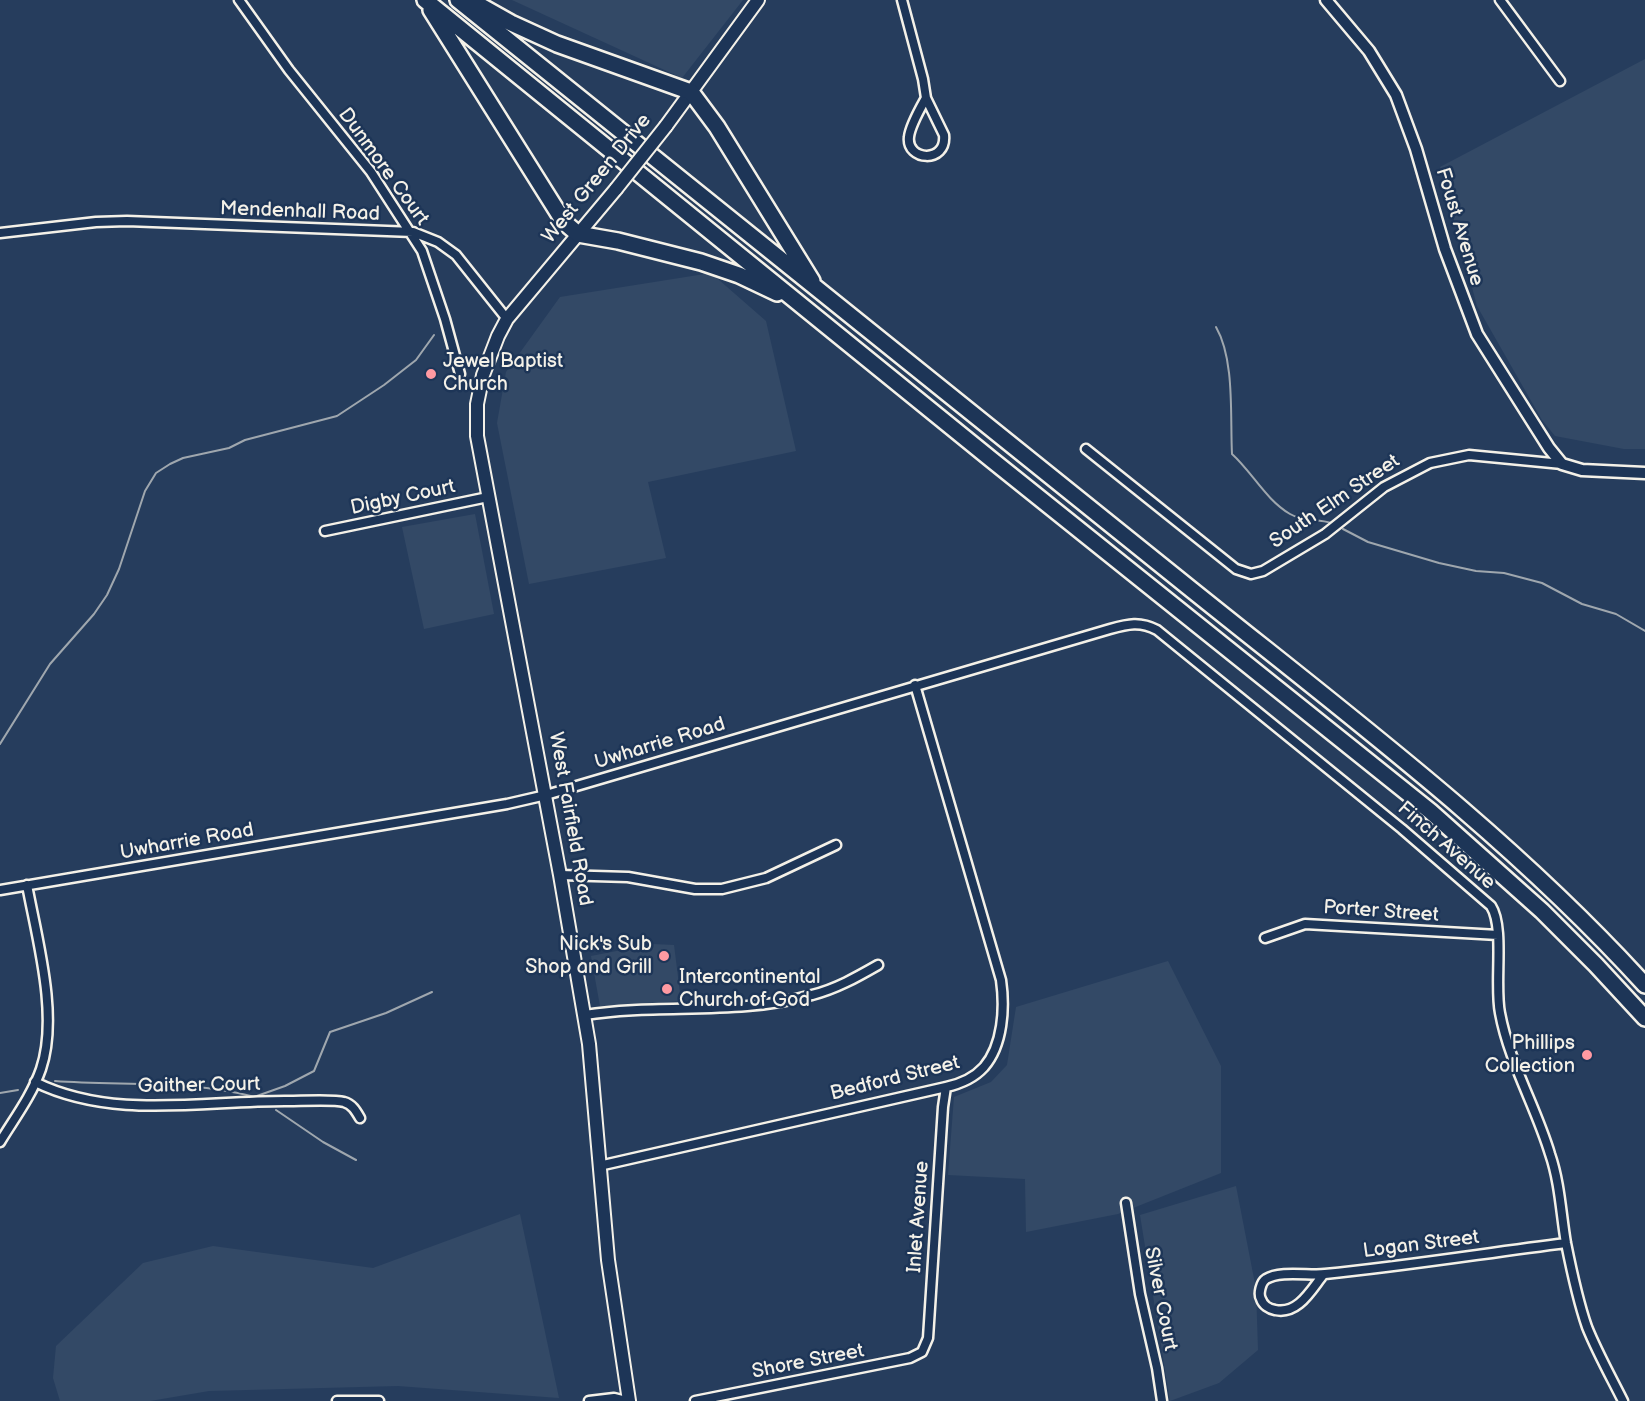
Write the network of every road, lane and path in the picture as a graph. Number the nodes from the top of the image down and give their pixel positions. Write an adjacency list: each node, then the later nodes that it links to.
1 (239, 0): 12 (street, Dunmore Court)
2 (425, 0): 14 (highway); 16 (highway)
3 (458, 0): 15 (highway)
4 (470, 0): 10 (highway)
5 (758, 0): 10 (main road, West Green Drive)
6 (902, 0): 11 (street)
7 (1326, 0): 21 (street, Foust Avenue)
8 (1500, 0): 9 (street)
9 (1560, 81)
10 (691, 92): 14 (main road, West Green Drive, bridge); 15 (highway)
11 (926, 98): 11 (street)
12 (410, 232): 13 (street, Mendenhall Road); 17 (street, Mendenhall Road); 18 (street, Dunmore Court)
13 (0, 233)
14 (578, 234): 16 (highway); 17 (main road, West Green Drive)
15 (818, 291): 35 (highway)
16 (801, 305): 37 (highway)
17 (507, 319): 19 (main road, West Green Drive)
18 (460, 374)
19 (480, 388): 23 (main road, West Fairfield Road)
20 (1086, 449): 21 (street, South Elm Street)
21 (1563, 464): 22 (street, South Elm Street)
22 (1645, 473)
23 (488, 497): 24 (street, Digby Court); 27 (main road, West Fairfield Road)
24 (325, 531)
25 (1144, 624): 26 (street, Uwharrie Road); 32 (street, Finch Avenue)
26 (915, 685): 27 (street, Uwharrie Road); 39 (street, Bedford Street)
27 (546, 795): 29 (main road, West Fairfield Road); 30 (street, Uwharrie Road)
28 (836, 845): 29 (street)
29 (560, 875): 36 (main road, West Fairfield Road)
30 (27, 885): 31 (street, Uwharrie Road); 38 (street)
31 (0, 890)
32 (1497, 935): 33 (street, Porter Street); 44 (street, Finch Avenue)
33 (1265, 938)
34 (878, 965): 36 (street)
35 (1645, 985)
36 (585, 1015): 42 (main road, West Fairfield Road)
37 (1645, 1018)
38 (35, 1082): 40 (street, Gaither Court); 41 (street)
39 (946, 1087): 42 (street, Bedford Street); 46 (street, Inlet Avenue)
40 (360, 1118)
41 (0, 1142)
42 (599, 1166): 50 (main road, West Fairfield Road)
43 (1126, 1203): 52 (street, Silver Court)
44 (1566, 1243): 45 (street, Logan Street); 53 (street, Finch Avenue)
45 (1323, 1275): 45 (street, Logan Street)
46 (924, 1348): 51 (street, Shore Street)
47 (337, 1401): 48 (street)
48 (379, 1401)
49 (589, 1401): 50 (street)
50 (628, 1401)
51 (695, 1401)
52 (1162, 1401)
53 (1623, 1401)

